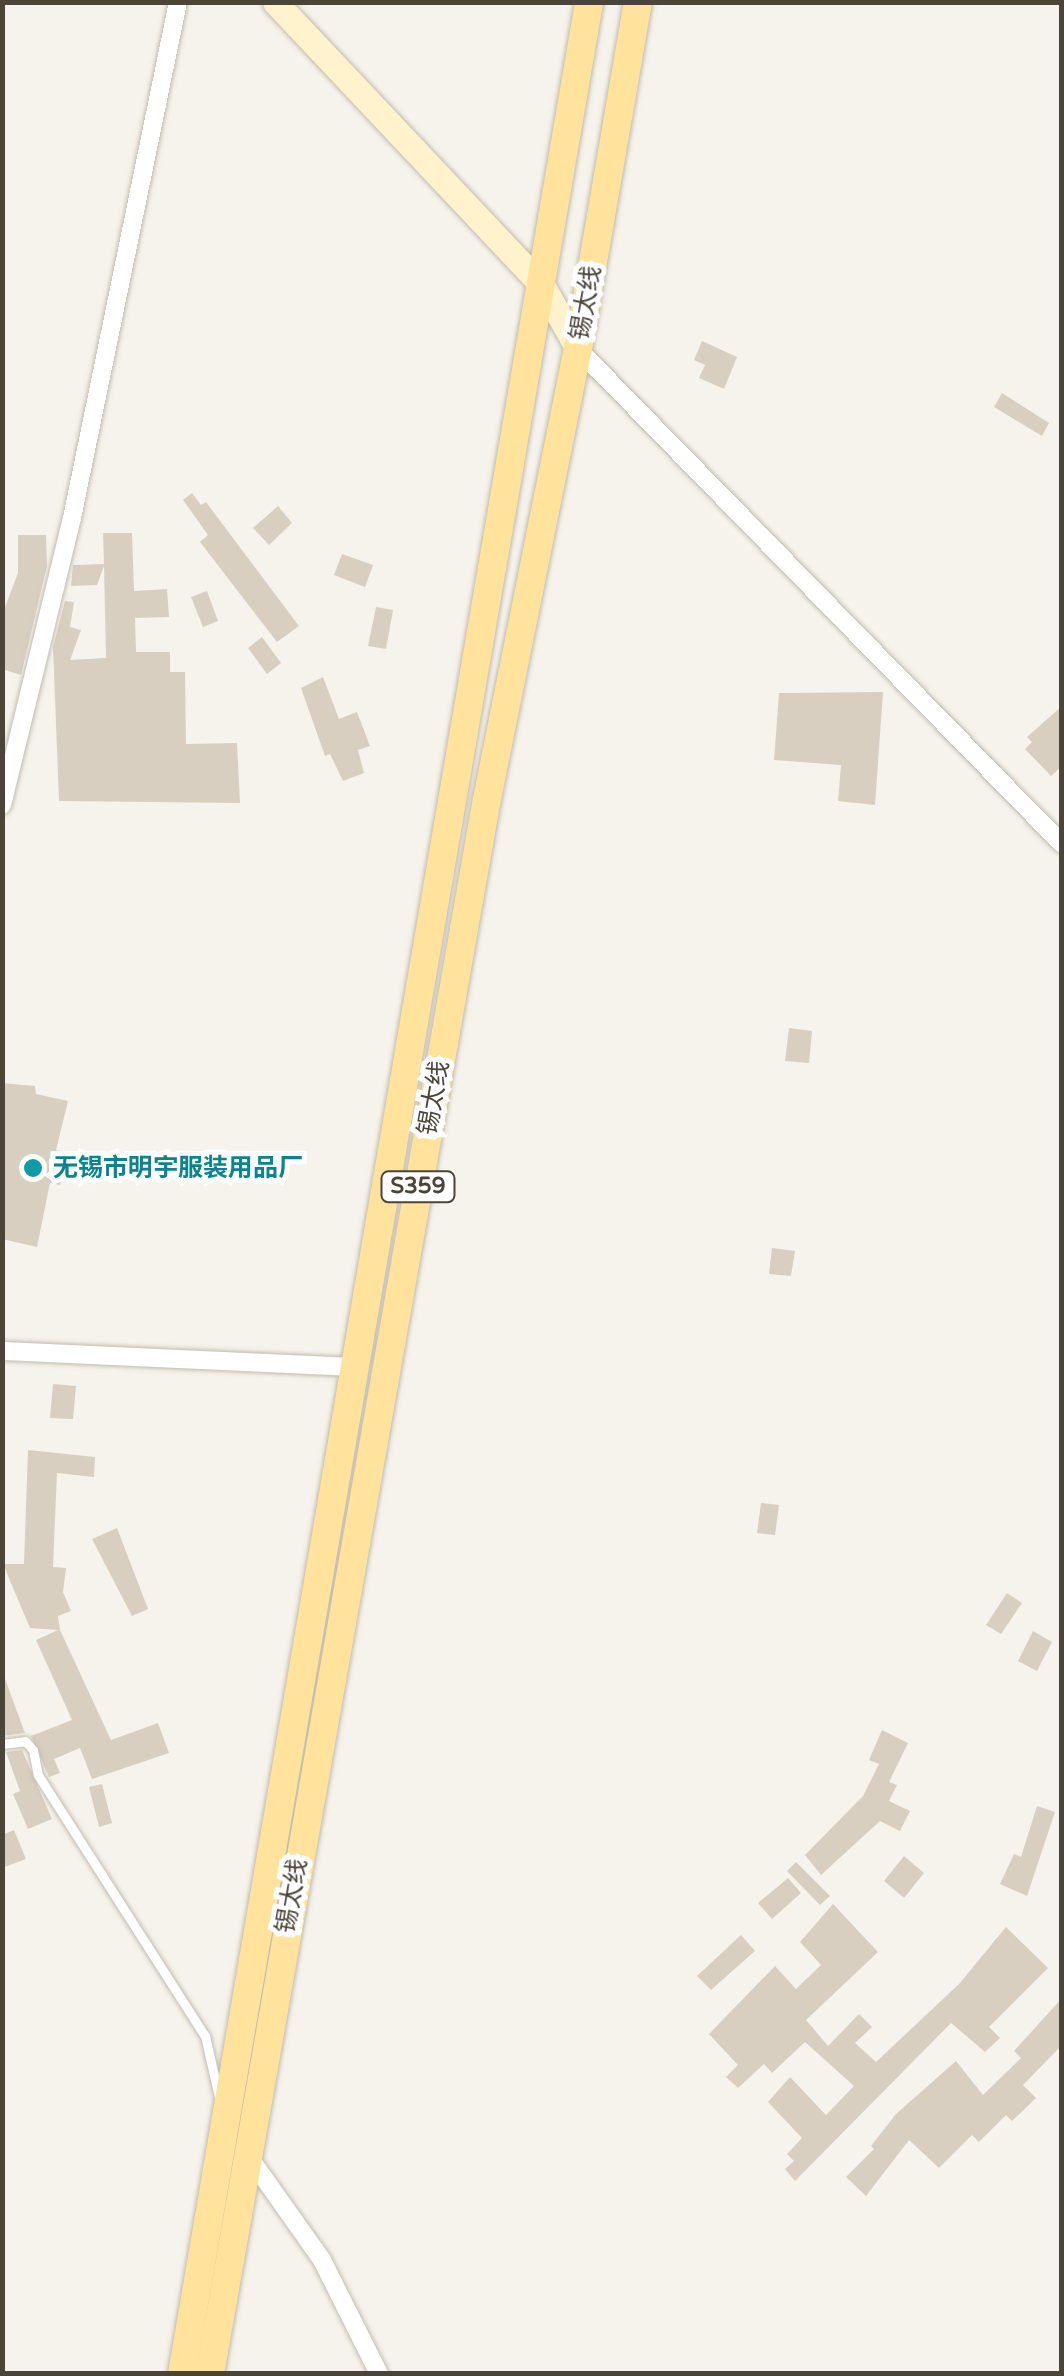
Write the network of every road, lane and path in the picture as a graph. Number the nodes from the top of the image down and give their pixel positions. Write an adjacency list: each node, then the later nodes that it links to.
1 (178, 2): 7 (street)
2 (276, 2): 5 (street)
3 (589, 2): 5 (main road, 锡太线 / S359)
4 (638, 2): 6 (main road, 锡太线 / S359)
5 (542, 286): 6 (street); 10 (main road, 锡太线 / S359)
6 (578, 348): 8 (street); 13 (main road, 锡太线 / S359)
7 (2, 805)
8 (1062, 844)
9 (2, 1351): 10 (street)
10 (356, 1367): 12 (main road, 锡太线 / S359)
11 (2, 1744): 12 (lane)
12 (225, 2124): 13 (lane); 14 (main road, 锡太线 / S359)
13 (248, 2154): 15 (main road, 锡太线 / S359); 16 (street)
14 (182, 2374)
15 (210, 2374)
16 (380, 2374)

